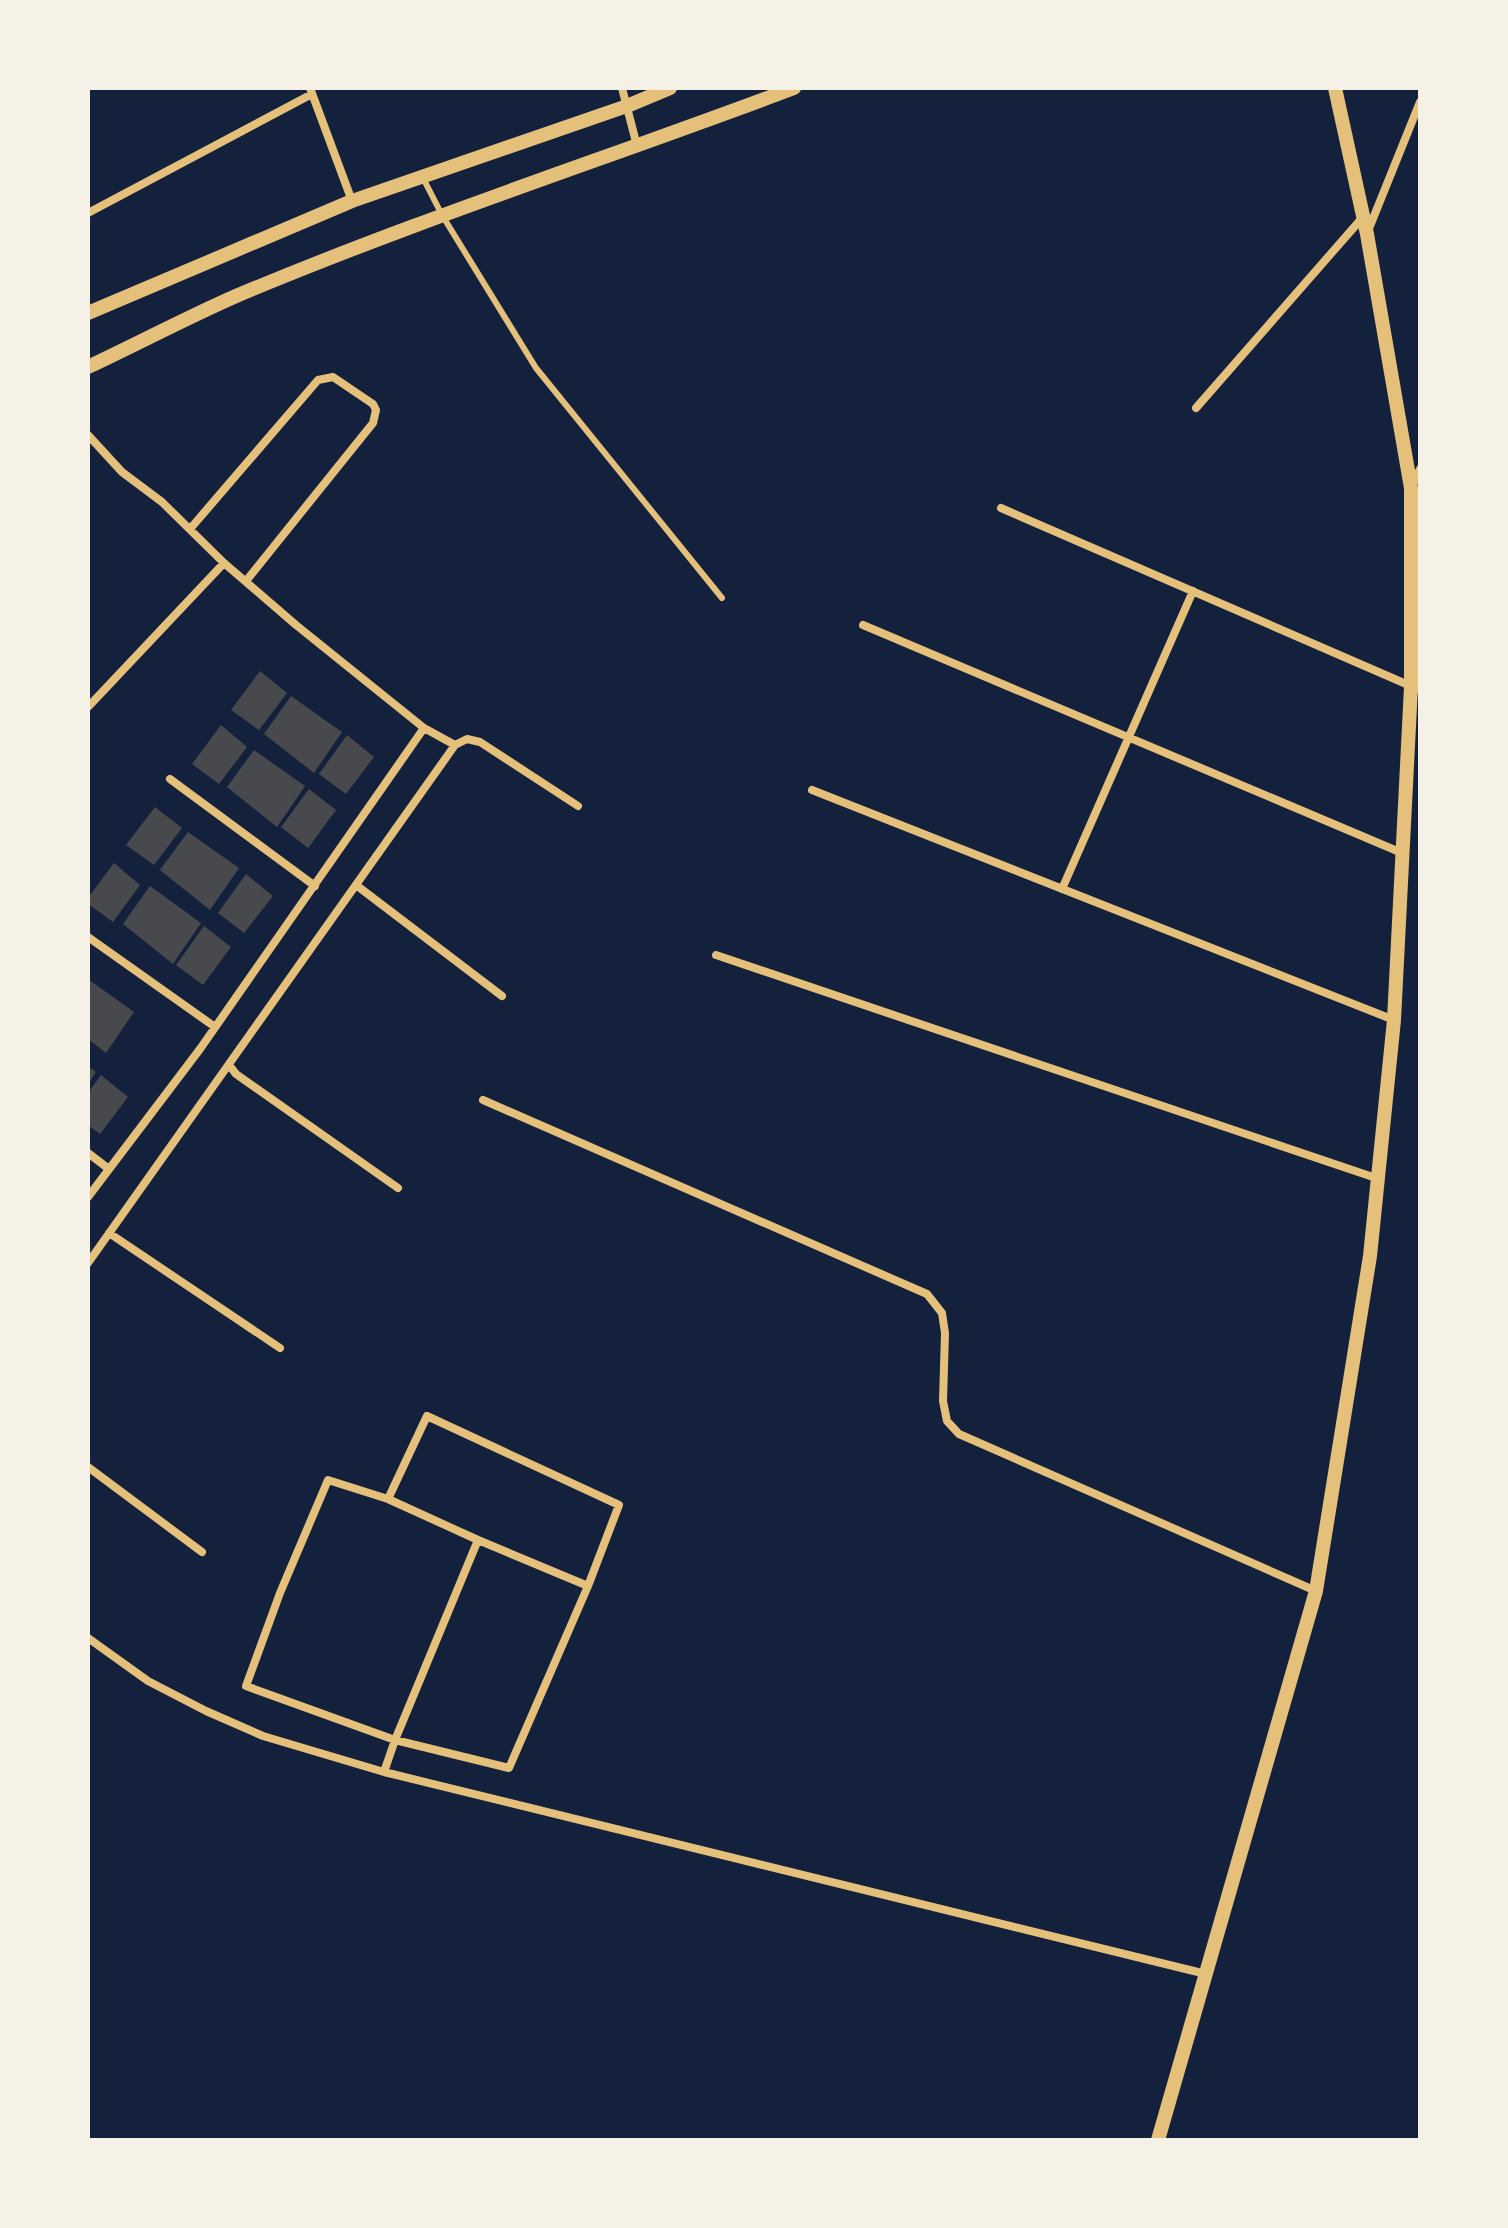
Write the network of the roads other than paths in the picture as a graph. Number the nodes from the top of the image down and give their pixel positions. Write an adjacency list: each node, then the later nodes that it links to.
1 (622, 88): 7 (street)
2 (670, 88): 7 (street)
3 (794, 88): 8 (street)
4 (1335, 88): 13 (street)
5 (311, 91): 10 (street); 11 (street)
6 (1420, 102): 14 (street)
7 (627, 106): 8 (street); 9 (street)
8 (637, 147): 12 (street)
9 (422, 176): 10 (street); 12 (lane)
10 (352, 201): 15 (street)
11 (88, 213)
12 (442, 215): 16 (street); 26 (lane)
13 (1363, 216): 14 (street); 17 (street)
14 (1367, 234): 20 (street)
15 (88, 313)
16 (88, 367)
17 (1196, 408)
18 (88, 435): 22 (street)
19 (1420, 469): 20 (street)
20 (1411, 488): 28 (street)
21 (1001, 508): 25 (street)
22 (190, 529): 23 (street); 24 (street)
23 (224, 563): 24 (street); 29 (street)
24 (246, 581): 30 (street)
25 (1193, 591): 28 (street); 31 (street)
26 (722, 598)
27 (863, 625): 31 (street)
28 (1416, 689): 36 (street)
29 (88, 707)
30 (424, 728): 32 (street); 38 (street)
31 (1130, 737): 36 (street); 39 (street)
32 (455, 745): 35 (street); 37 (street)
33 (170, 779): 38 (street)
34 (812, 790): 39 (street)
35 (578, 806)
36 (1402, 853): 43 (street)
37 (356, 885): 42 (street); 45 (street)
38 (315, 886): 44 (street)
39 (1062, 889): 43 (street)
40 (88, 937): 44 (street)
41 (716, 955): 49 (street)
42 (502, 996)
43 (1394, 1020): 49 (street)
44 (215, 1027): 48 (street)
45 (229, 1065): 50 (street); 52 (street)
46 (483, 1100): 60 (street)
47 (88, 1153): 48 (street)
48 (109, 1169): 51 (street)
49 (1380, 1179): 60 (street)
50 (398, 1188)
51 (88, 1197)
52 (109, 1233): 53 (street); 54 (street)
53 (88, 1263)
54 (280, 1348)
55 (88, 1467): 58 (street)
56 (388, 1499): 57 (street); 59 (street); 62 (street)
57 (478, 1540): 59 (street); 62 (street)
58 (202, 1552)
59 (588, 1586): 62 (street)
60 (1316, 1591): 64 (street)
61 (88, 1638): 63 (street)
62 (395, 1740): 63 (street)
63 (384, 1772): 64 (street)
64 (1206, 1974): 65 (street)
65 (1158, 2140)

